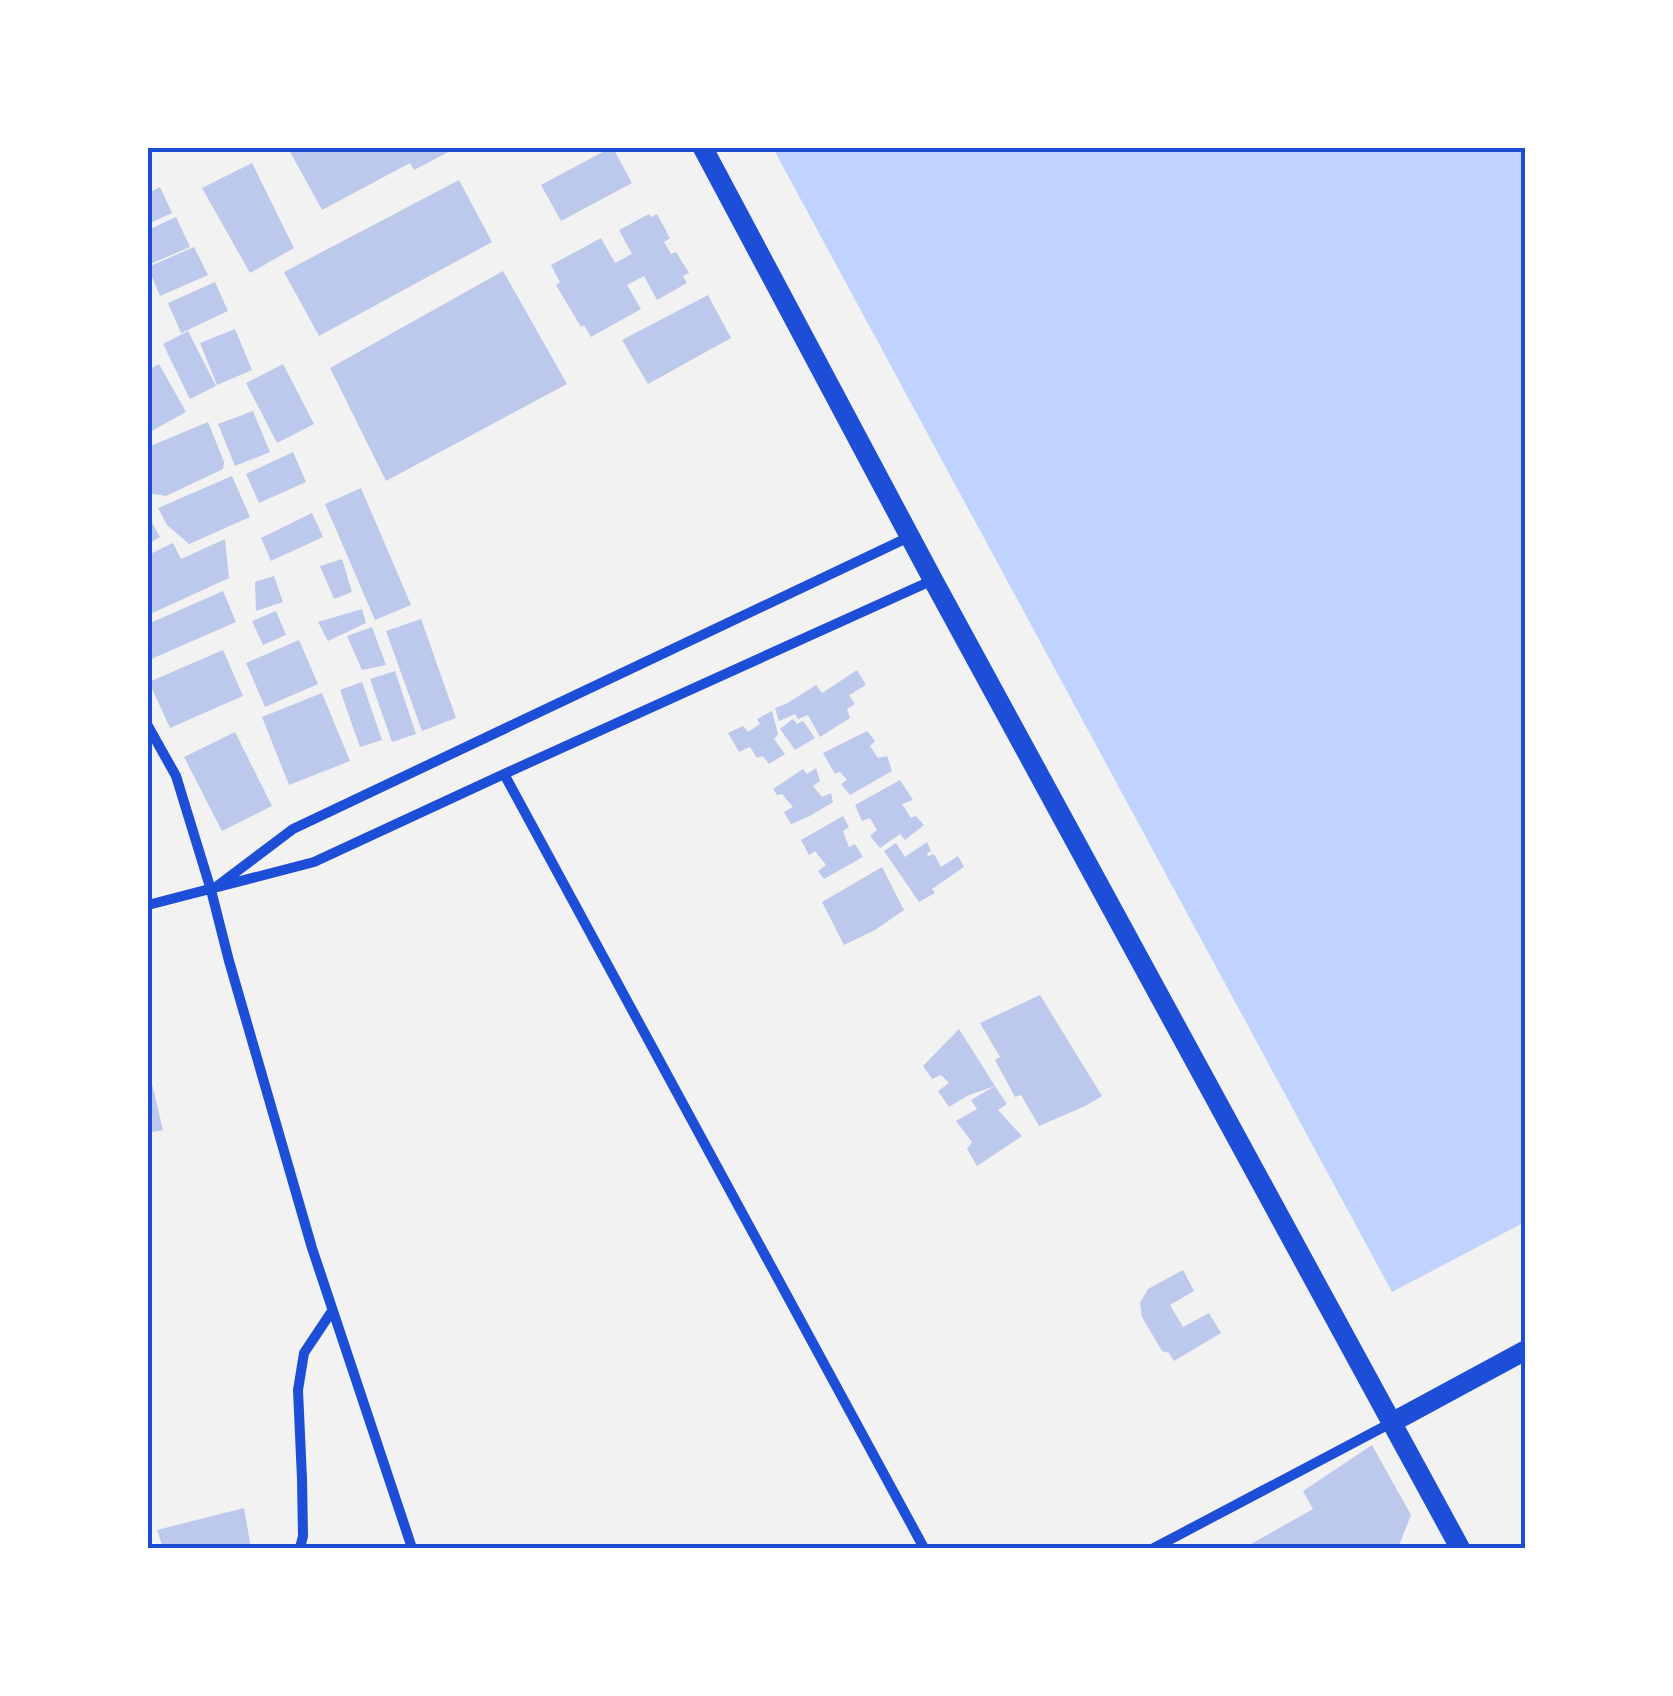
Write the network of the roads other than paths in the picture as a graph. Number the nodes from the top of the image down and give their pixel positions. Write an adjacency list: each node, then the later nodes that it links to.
1 (704, 148): 2 (main road)
2 (910, 536): 3 (main road); 6 (street)
3 (933, 580): 5 (street); 10 (main road)
4 (148, 726): 6 (street)
5 (504, 774): 6 (street); 13 (street)
6 (212, 890): 7 (street); 8 (street)
7 (148, 905)
8 (332, 1311): 11 (street); 12 (street)
9 (1526, 1350): 10 (main road)
10 (1391, 1423): 14 (street); 15 (main road)
11 (300, 1548)
12 (412, 1548)
13 (924, 1548)
14 (1154, 1548)
15 (1460, 1548)

